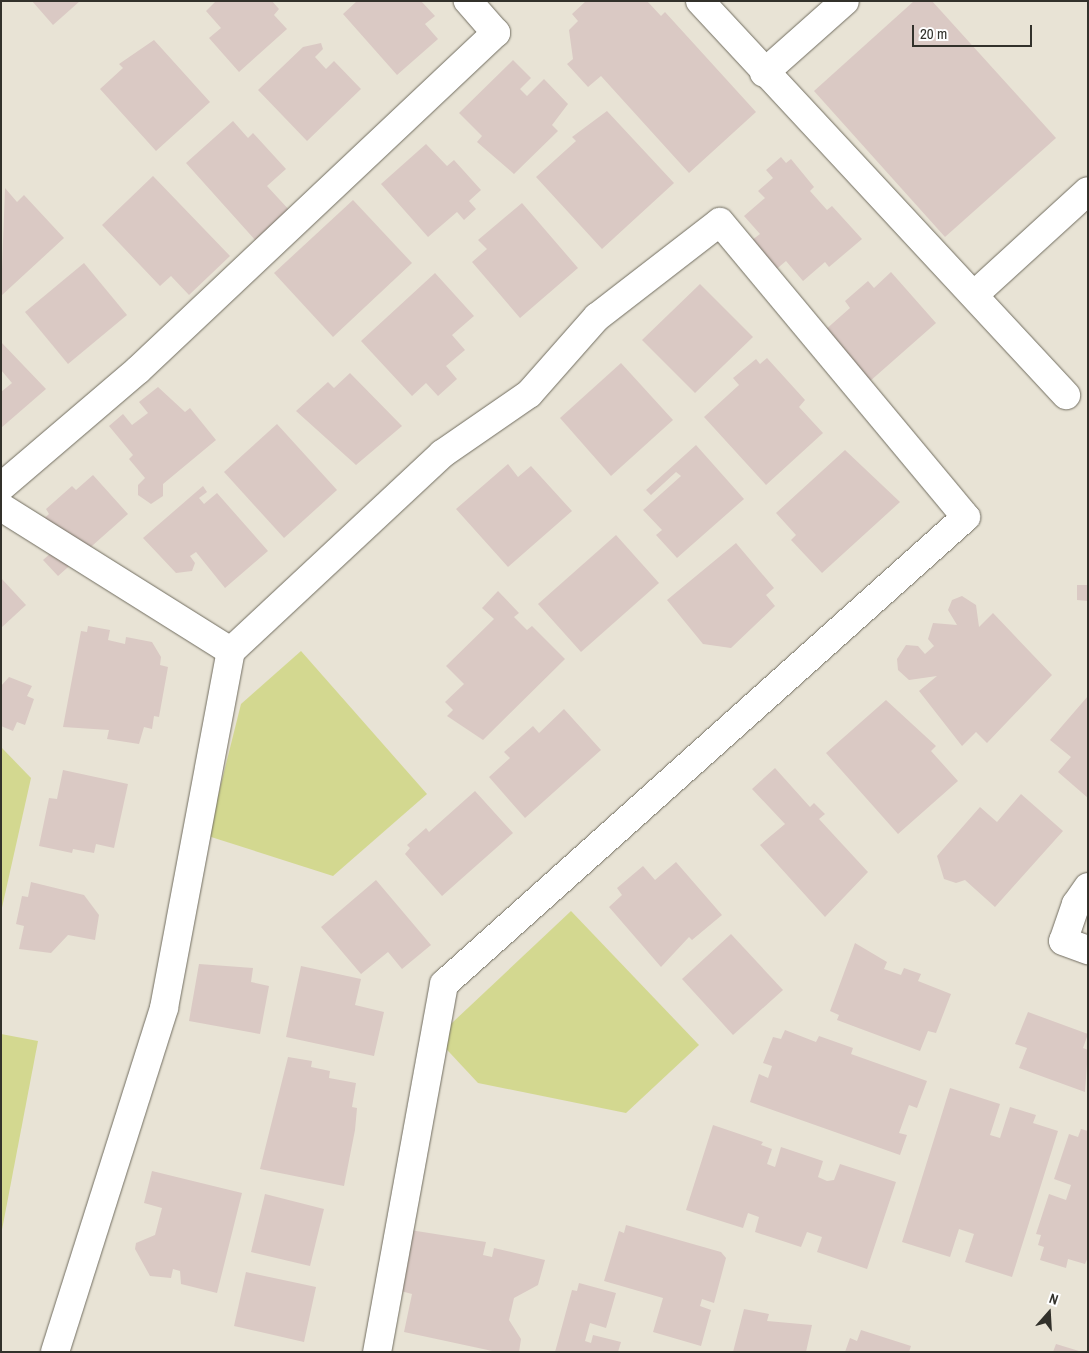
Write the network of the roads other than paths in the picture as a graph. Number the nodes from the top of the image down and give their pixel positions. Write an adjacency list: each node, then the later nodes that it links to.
1 (468, 1): 8 (street)
2 (700, 1): 4 (street)
3 (845, 1): 4 (street)
4 (764, 73): 6 (street)
5 (1088, 191): 6 (street)
6 (974, 295): 7 (street)
7 (1066, 396)
8 (1, 487)
9 (1, 507): 10 (street)
10 (231, 651): 13 (street); 14 (street)
11 (1088, 887): 12 (street)
12 (1088, 950)
13 (55, 1352)
14 (377, 1352)

